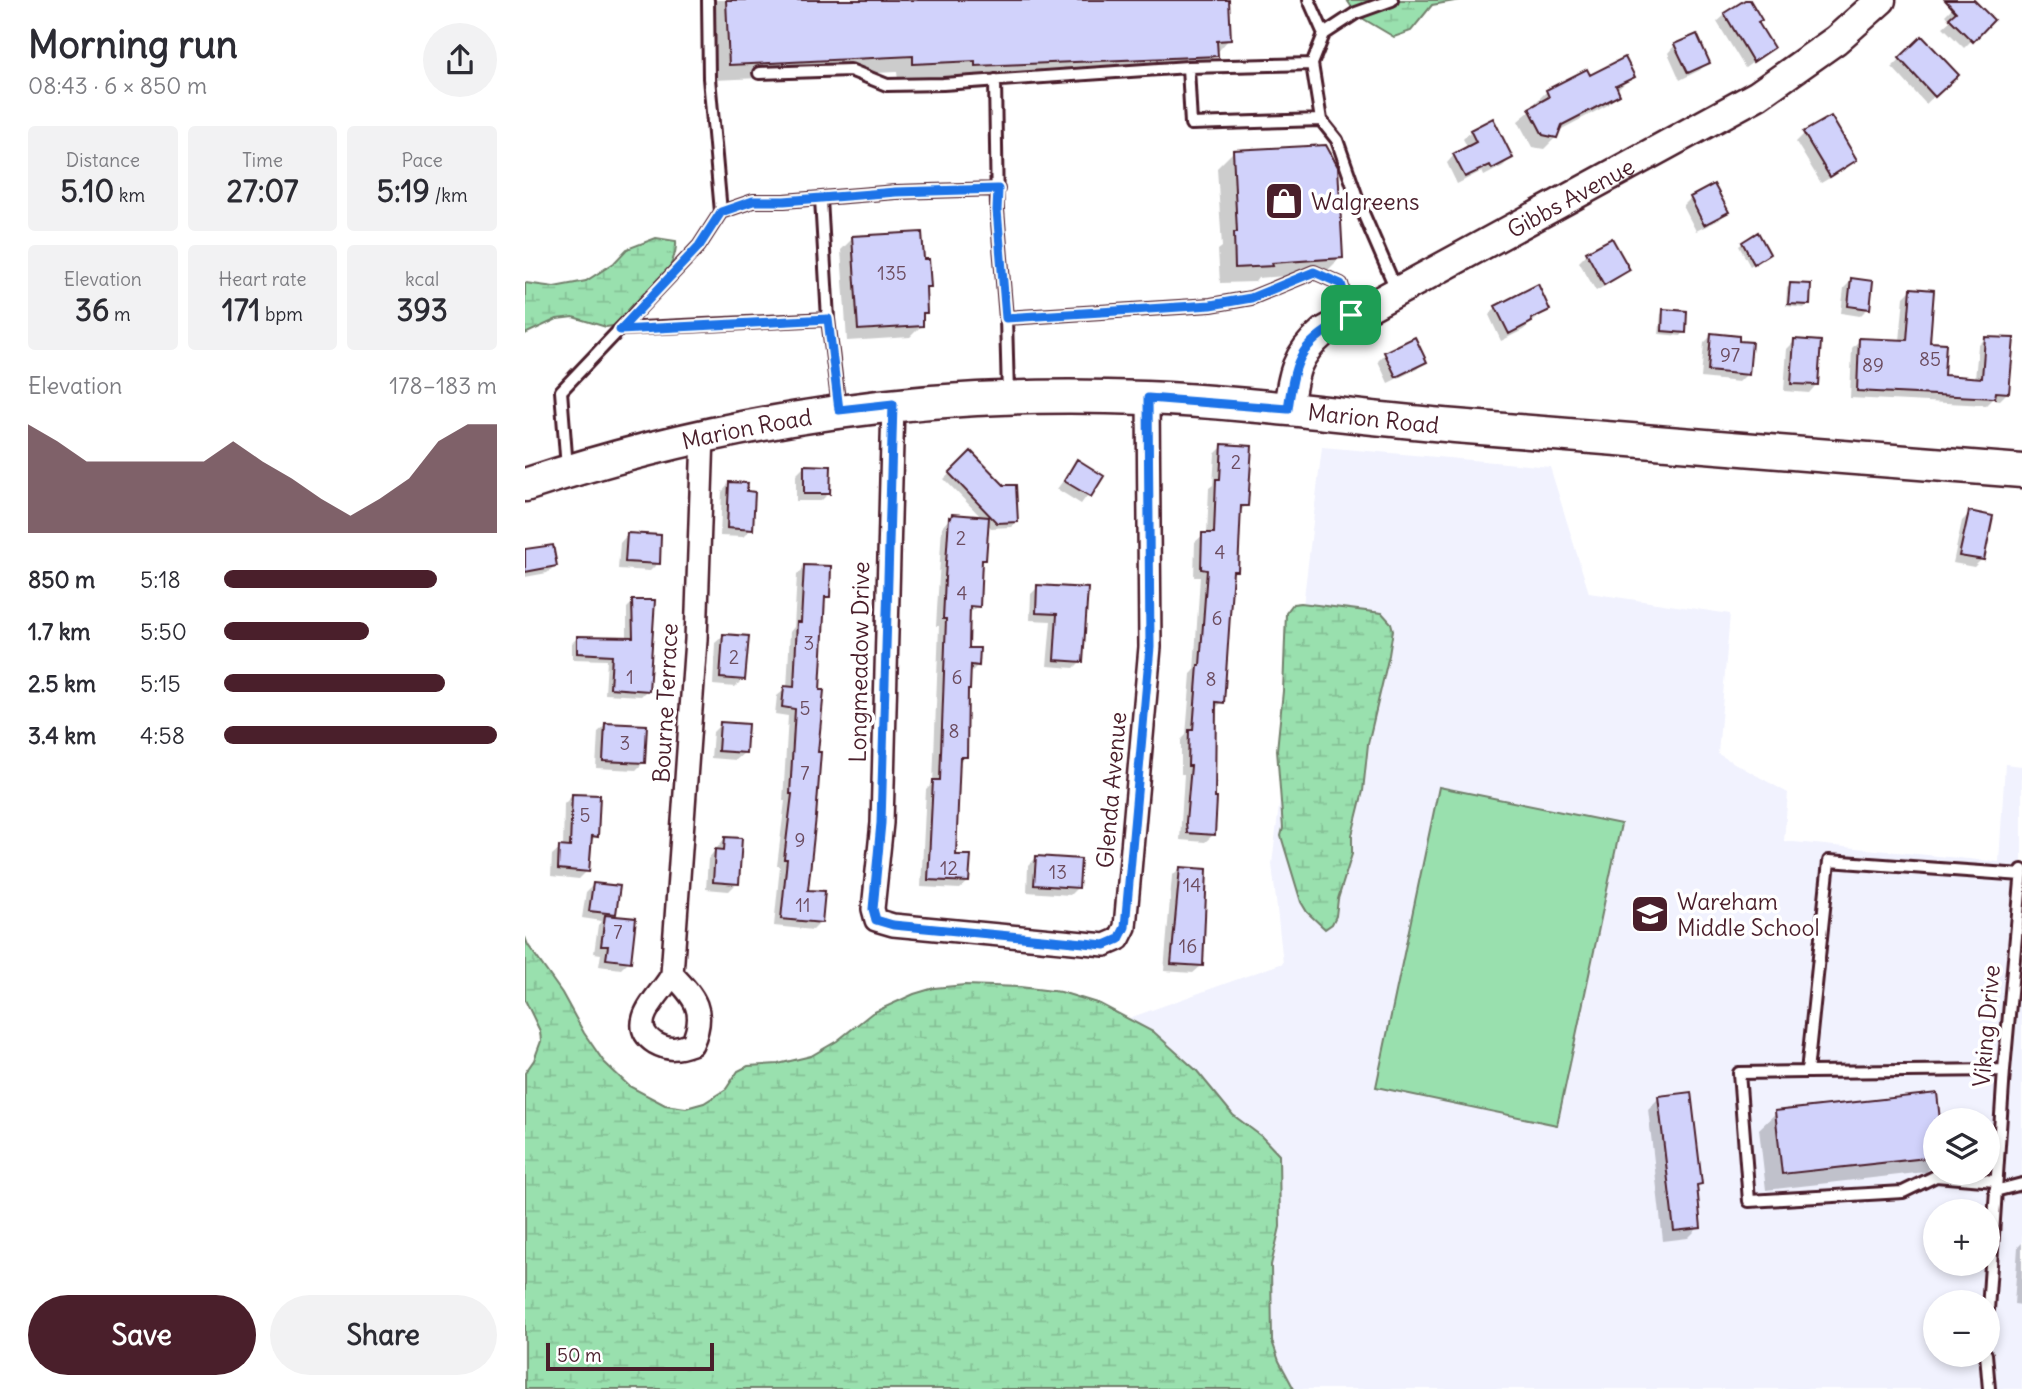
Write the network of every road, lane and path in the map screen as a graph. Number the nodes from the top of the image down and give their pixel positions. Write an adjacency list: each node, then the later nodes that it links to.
1 (708, 0): 13 (lane)
2 (1309, 0): 5 (lane)
3 (1392, 0): 5 (lane)
4 (1881, 0): 14 (main road, Gibbs Avenue)
5 (1324, 34): 6 (lane)
6 (1312, 64): 7 (lane); 10 (lane)
7 (1188, 67): 9 (lane); 10 (lane)
8 (759, 73): 9 (lane)
9 (995, 80): 11 (lane)
10 (1321, 120): 14 (lane)
11 (998, 189): 12 (lane); 16 (lane)
12 (821, 198): 13 (lane); 17 (lane)
13 (721, 212): 18 (lane)
14 (1397, 290): 15 (main road, Gibbs Avenue)
15 (1351, 315): 16 (lane); 22 (main road, Gibbs Avenue)
16 (1006, 318): 19 (lane)
17 (828, 319): 18 (lane); 23 (lane)
18 (620, 330): 25 (lane)
19 (1008, 398): 20 (main road, Marion Road); 21 (main road, Marion Road)
20 (1148, 398): 22 (main road, Marion Road); 29 (street, Glenda Avenue)
21 (893, 404): 23 (main road, Marion Road); 29 (street, Longmeadow Drive)
22 (1288, 409): 26 (main road, Marion Road)
23 (839, 410): 24 (main road, Marion Road)
24 (703, 435): 25 (main road, Marion Road); 30 (street, Bourne Terrace)
25 (568, 471): 27 (main road, Marion Road)
26 (2022, 471)
27 (525, 485)
28 (2022, 873): 31 (lane, Viking Drive); 33 (lane)
29 (876, 920)
30 (673, 974)
31 (2016, 977): 32 (lane, Viking Drive)
32 (2004, 1070): 33 (lane); 35 (lane, Viking Drive)
33 (1807, 1072): 35 (lane)
34 (2022, 1184): 35 (lane)
35 (1995, 1186): 36 (lane, Viking Drive)
36 (1989, 1290)
37 (1987, 1367): 38 (lane)
38 (1989, 1389)

